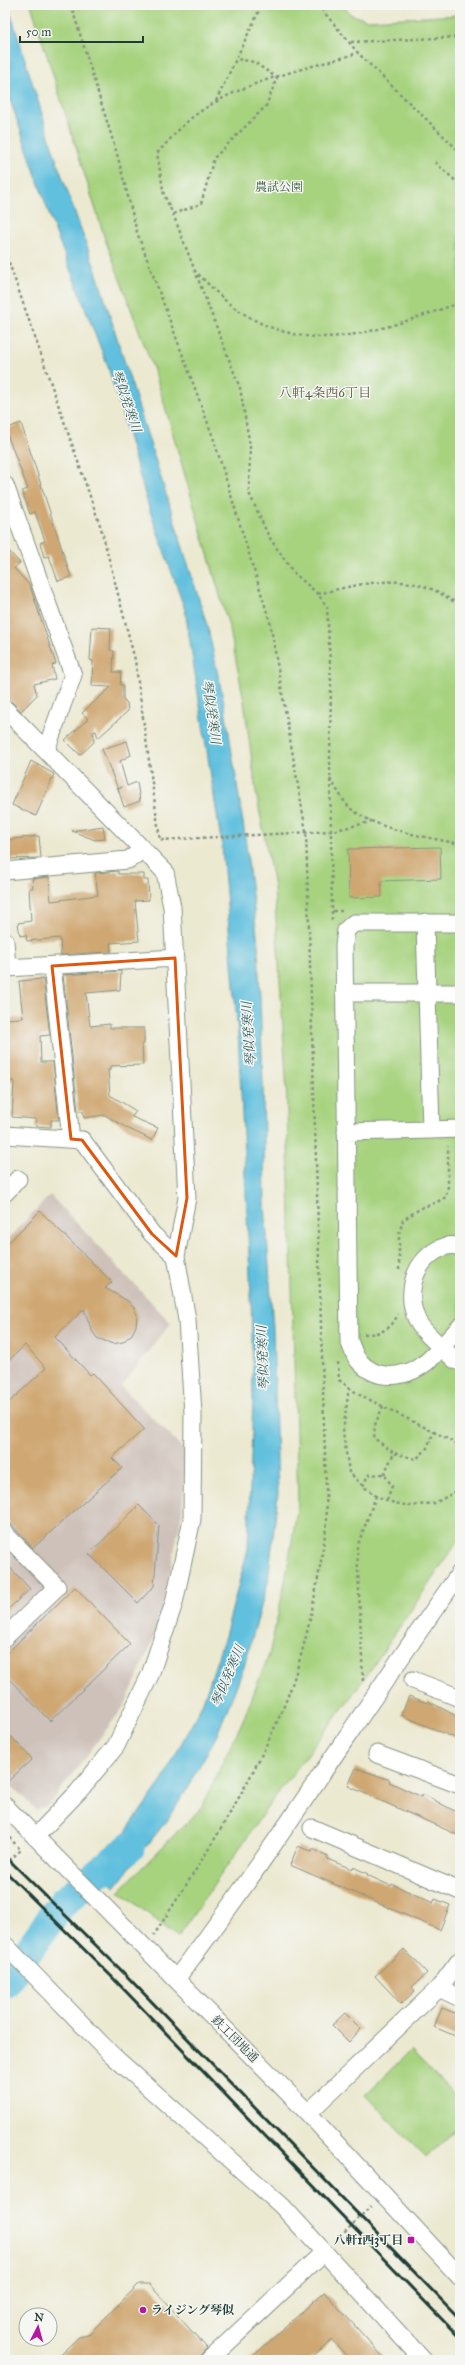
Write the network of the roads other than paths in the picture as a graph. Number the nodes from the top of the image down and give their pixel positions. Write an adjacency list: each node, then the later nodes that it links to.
1 (5, 485): 3 (street)
2 (5, 708): 3 (street)
3 (46, 750): 4 (street)
4 (143, 850): 5 (street); 9 (street)
5 (5, 871)
6 (425, 922): 7 (street); 11 (street); 12 (street)
7 (460, 923)
8 (5, 941): 10 (street)
9 (175, 958): 10 (street); 22 (street)
10 (52, 966): 18 (street)
11 (344, 993): 12 (street); 16 (street)
12 (427, 993): 13 (street); 15 (street)
13 (460, 993)
14 (460, 1129): 15 (street)
15 (431, 1130): 16 (street)
16 (346, 1132): 25 (street)
17 (5, 1135): 18 (street)
18 (71, 1139): 22 (street)
19 (18, 1178): 20 (street)
20 (5, 1193)
21 (460, 1247): 26 (street)
22 (176, 1256): 36 (street)
23 (460, 1327): 24 (street)
24 (448, 1341)
25 (435, 1354)
26 (460, 1362)
27 (5, 1534): 29 (street)
28 (460, 1573): 40 (street)
29 (5, 1637)
30 (413, 1680): 31 (street)
31 (460, 1698)
32 (377, 1754): 33 (street)
33 (460, 1785)
34 (5, 1806): 36 (street, 鉄工団地通)
35 (312, 1828): 37 (street)
36 (40, 1842): 40 (street, 鉄工団地通)
37 (460, 1891)
38 (5, 1945): 44 (street)
39 (460, 1960): 41 (street)
40 (176, 1979): 43 (street, 鉄工団地通)
41 (439, 1988): 42 (street); 43 (street)
42 (460, 1998)
43 (308, 2113): 45 (street, 鉄工団地通)
44 (329, 2248): 46 (street); 47 (street)
45 (460, 2277)
46 (209, 2360)
47 (423, 2360)

